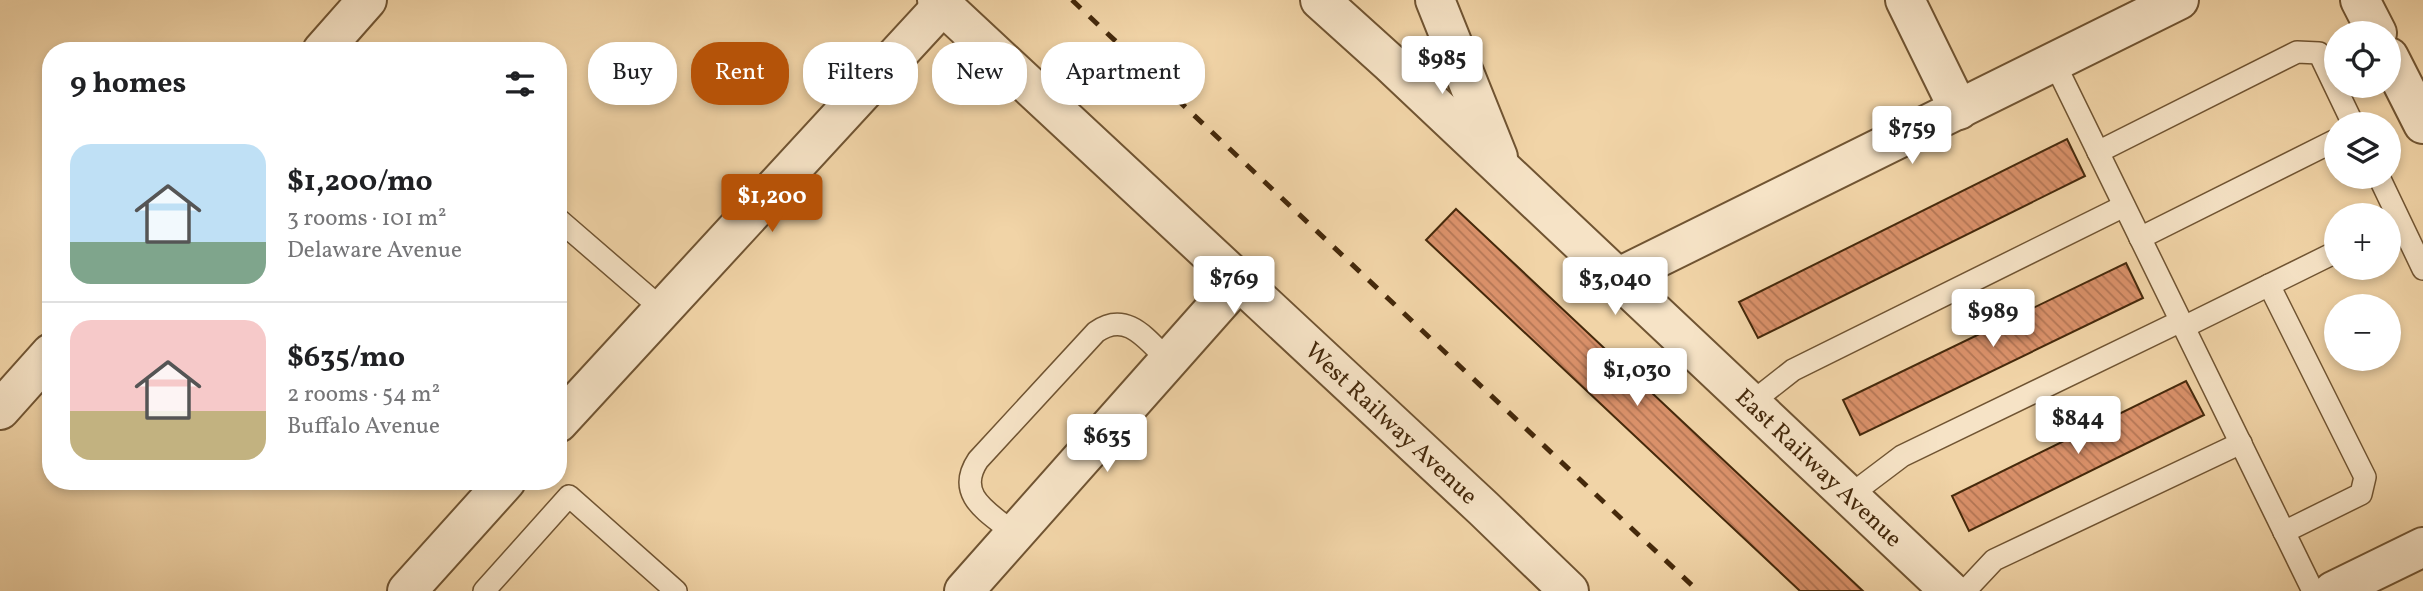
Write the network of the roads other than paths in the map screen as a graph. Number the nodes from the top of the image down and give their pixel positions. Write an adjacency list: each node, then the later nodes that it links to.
1 (367, 0): 9 (street)
2 (1320, 0): 17 (street, East Railway Avenue)
3 (1435, 0): 17 (street)
4 (1905, 0): 12 (street)
5 (2179, 0): 10 (street)
6 (2360, 0): 8 (street)
7 (940, 2): 25 (street, West Railway Avenue); 27 (street)
8 (2371, 21)
9 (330, 42)
10 (2054, 62): 12 (street); 16 (lane)
11 (2401, 81): 14 (street)
12 (1959, 110): 24 (street)
13 (2347, 112): 16 (lane)
14 (2423, 124)
15 (2324, 145): 21 (lane)
16 (2098, 152): 18 (lane)
17 (1503, 169): 24 (street, East Railway Avenue)
18 (2124, 205): 21 (lane); 31 (lane)
19 (567, 227): 27 (lane)
20 (2401, 234): 23 (lane)
21 (2140, 238): 28 (lane)
22 (2324, 258): 26 (lane)
23 (2423, 269)
24 (1617, 278): 31 (street, East Railway Avenue)
25 (1239, 281): 29 (street); 42 (street, West Railway Avenue)
26 (2269, 285): 28 (lane); 39 (lane)
27 (662, 309): 33 (street)
28 (2183, 324): 34 (lane); 38 (lane)
29 (1168, 360): 40 (street); 40 (lane)
30 (42, 363): 32 (street)
31 (1751, 403): 38 (street, East Railway Avenue)
32 (0, 410)
33 (567, 411)
34 (2241, 443): 39 (lane); 48 (lane)
35 (498, 490): 43 (street)
36 (561, 490): 44 (lane)
37 (563, 490): 45 (lane)
38 (1849, 496): 47 (street, East Railway Avenue)
39 (2284, 532): 49 (lane)
40 (1015, 534): 46 (street)
41 (2423, 547): 50 (street)
42 (1554, 586)
43 (407, 591)
44 (484, 591)
45 (676, 591)
46 (964, 591)
47 (1950, 591)
48 (1965, 591)
49 (2313, 591)
50 (2333, 591)

